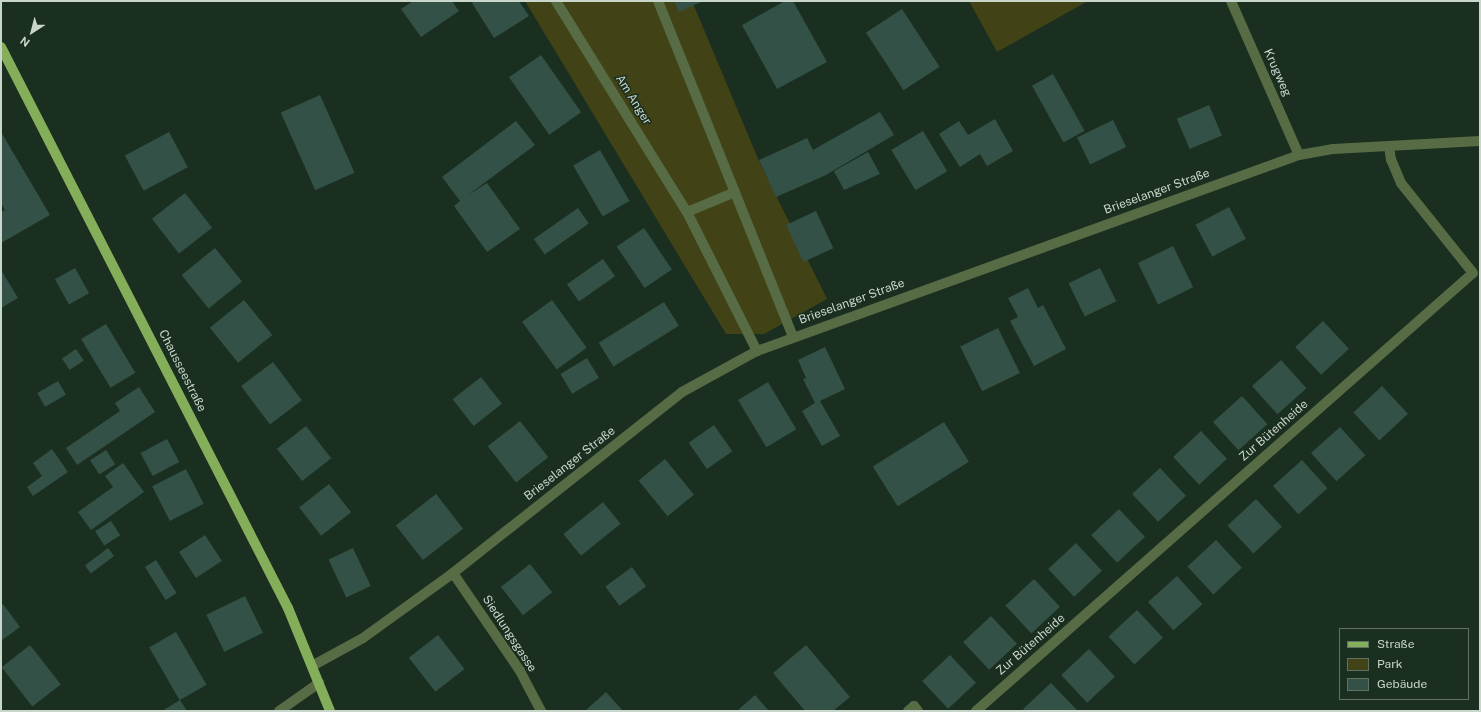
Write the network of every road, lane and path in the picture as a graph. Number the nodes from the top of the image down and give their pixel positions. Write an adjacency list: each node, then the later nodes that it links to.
1 (556, 1): 9 (street, Am Anger)
2 (658, 1): 8 (street)
3 (1231, 1): 7 (street, Krugweg)
4 (1, 47): 13 (main road, Chausseestraße)
5 (1480, 141): 6 (street, Brieselanger Straße)
6 (1389, 146): 7 (street, Brieselanger Straße); 20 (street, Zur Bütenheide)
7 (1300, 155): 10 (street, Brieselanger Straße)
8 (735, 192): 9 (street); 10 (street)
9 (687, 212): 11 (street, Am Anger)
10 (793, 337): 11 (street, Brieselanger Straße)
11 (757, 352): 12 (street, Brieselanger Straße)
12 (453, 573): 13 (street, Brieselanger Straße); 17 (street, Siedlungsgasse)
13 (312, 666): 14 (main road, Chausseestraße)
14 (319, 683): 15 (street); 16 (main road, Chausseestraße)
15 (279, 711)
16 (330, 711)
17 (541, 711)
18 (908, 711): 19 (street)
19 (918, 711)
20 (976, 711)

